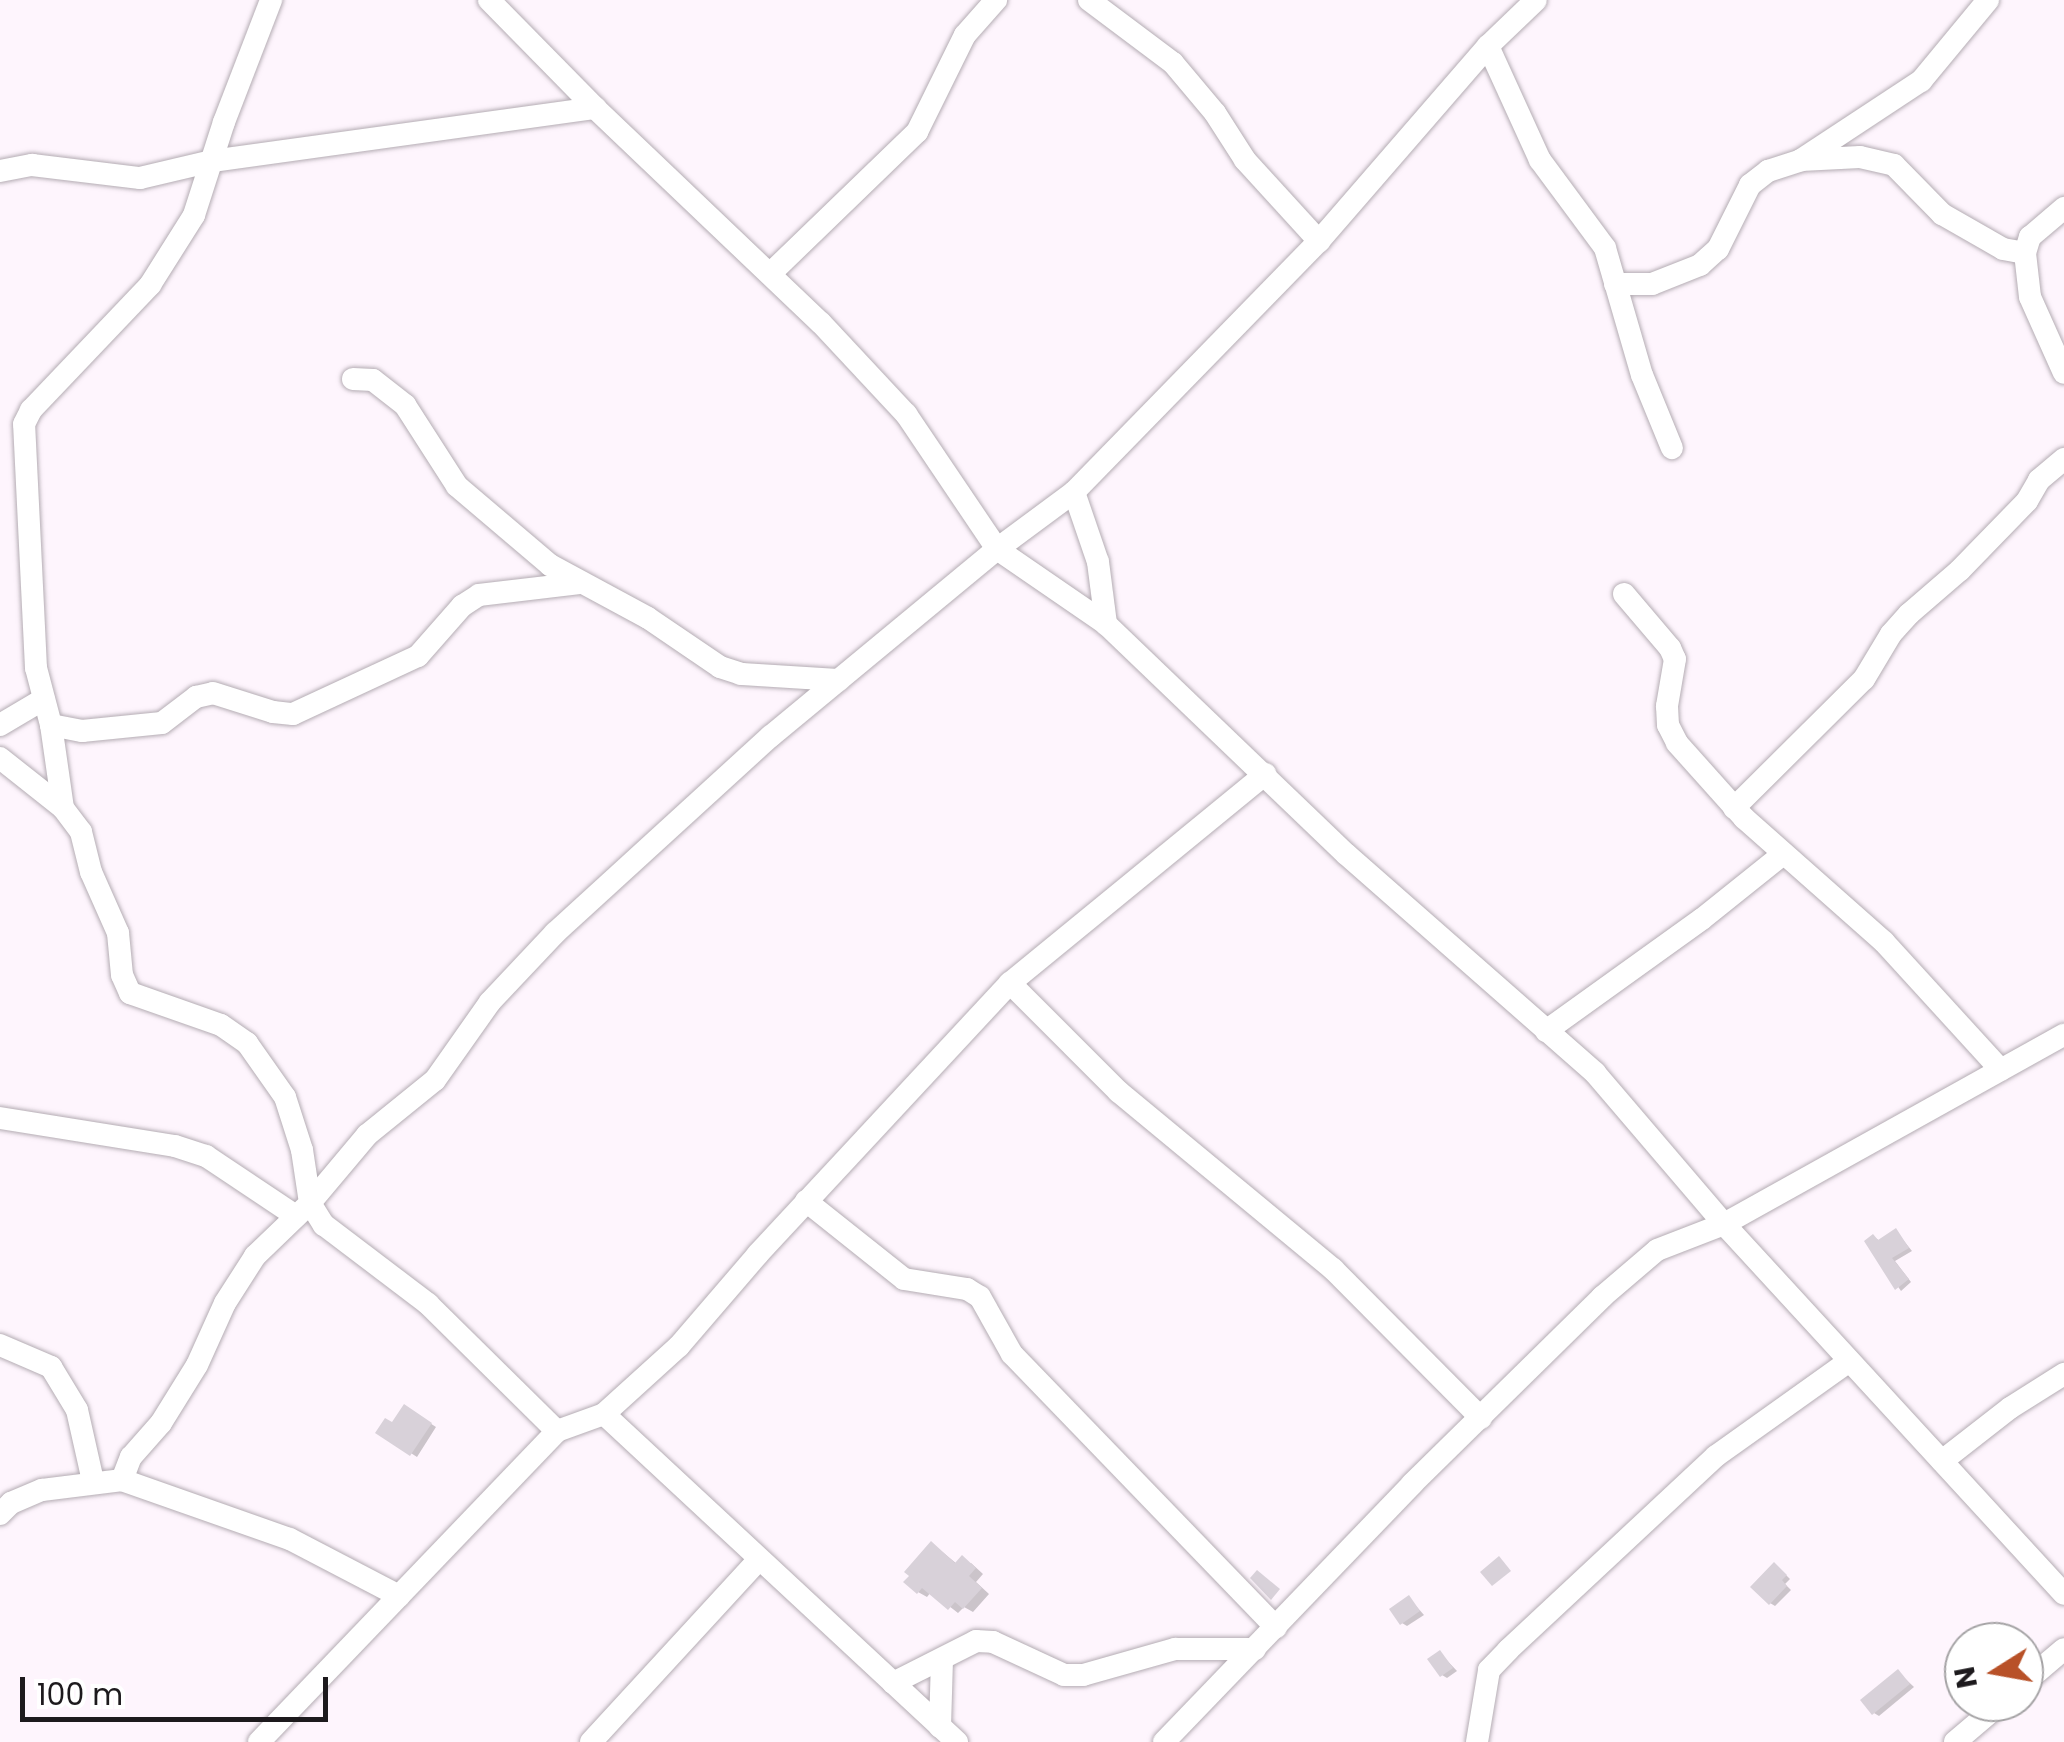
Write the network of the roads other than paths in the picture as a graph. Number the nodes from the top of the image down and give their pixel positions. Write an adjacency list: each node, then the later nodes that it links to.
1 (272, 0): 10 (street)
2 (489, 0): 8 (street)
3 (996, 0): 15 (street)
4 (1089, 0): 13 (street)
5 (1536, 0): 7 (street)
6 (1988, 0): 9 (street)
7 (1488, 46): 13 (street); 16 (street)
8 (595, 108): 10 (street); 15 (street)
9 (1801, 160): 14 (street); 16 (street)
10 (212, 161): 11 (street); 27 (street)
11 (0, 172)
12 (2064, 208): 14 (street)
13 (1319, 241): 21 (street)
14 (2025, 253): 17 (street)
15 (772, 272): 22 (street)
16 (1615, 284): 19 (street)
17 (2064, 373)
18 (353, 379): 23 (street)
19 (1672, 448)
20 (2064, 459): 33 (street)
21 (1074, 492): 22 (street); 25 (street)
22 (997, 549): 25 (street); 26 (street)
23 (585, 583): 26 (street); 28 (street)
24 (1624, 594): 33 (street)
25 (1106, 624): 31 (street)
26 (839, 680): 41 (street)
27 (44, 699): 28 (street); 29 (street)
28 (51, 725): 32 (street)
29 (0, 726)
30 (0, 758): 32 (street)
31 (1264, 774): 35 (street); 36 (street)
32 (64, 808): 41 (street)
33 (1734, 808): 34 (street)
34 (1782, 855): 36 (street); 38 (street)
35 (1010, 984): 40 (street); 47 (street)
36 (1546, 1031): 42 (street)
37 (2064, 1035): 38 (street)
38 (2001, 1070): 42 (street)
39 (0, 1118): 41 (street)
40 (806, 1202): 46 (street); 56 (street)
41 (303, 1210): 48 (street); 50 (street)
42 (1724, 1224): 44 (street); 47 (street)
43 (0, 1344): 51 (street)
44 (1849, 1361): 49 (street); 67 (street)
45 (2064, 1374): 49 (street)
46 (604, 1414): 48 (street); 53 (street)
47 (1481, 1418): 56 (street)
48 (557, 1431): 55 (street)
49 (1942, 1461): 54 (street)
50 (122, 1480): 51 (street); 55 (street)
51 (93, 1481): 52 (street)
52 (0, 1514)
53 (759, 1559): 61 (street); 65 (street)
54 (2064, 1594)
55 (399, 1596): 64 (street)
56 (1276, 1627): 57 (street)
57 (1255, 1649): 59 (street); 66 (street)
58 (2064, 1649): 60 (street)
59 (942, 1661): 61 (street); 63 (street)
60 (2044, 1666)
61 (893, 1683): 63 (street)
62 (1978, 1722): 68 (street)
63 (948, 1734)
64 (259, 1742)
65 (592, 1742)
66 (1164, 1742)
67 (1477, 1742)
68 (1955, 1742)

